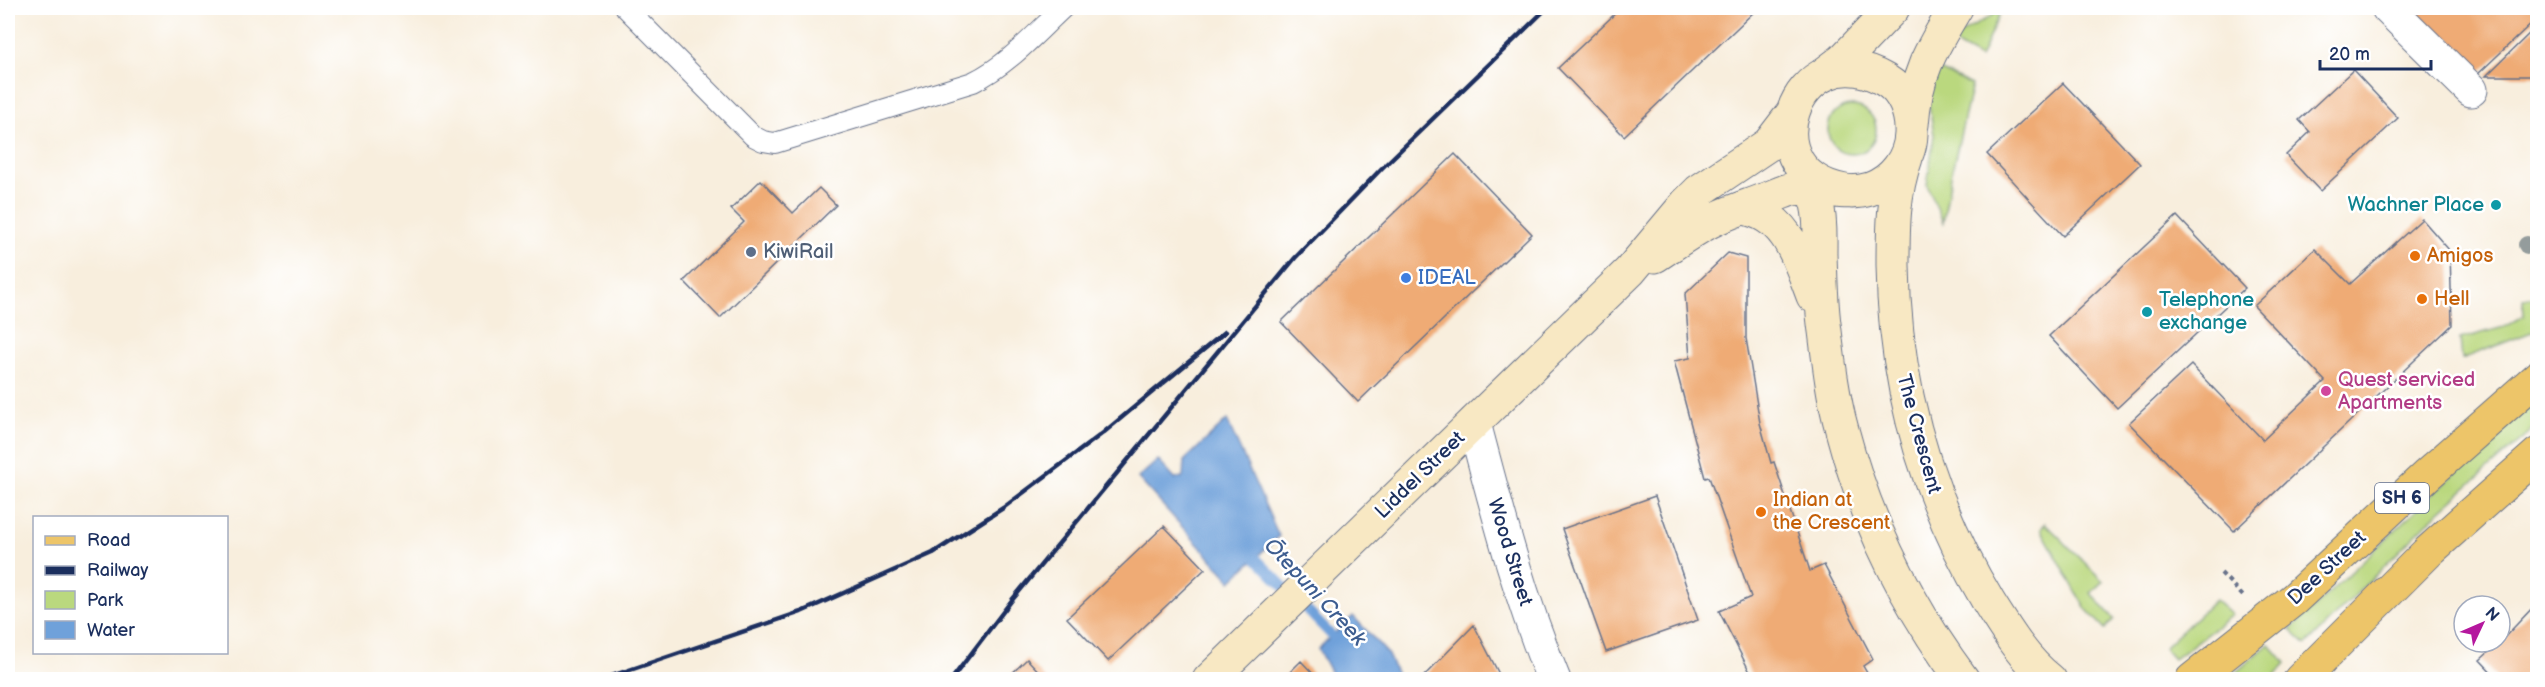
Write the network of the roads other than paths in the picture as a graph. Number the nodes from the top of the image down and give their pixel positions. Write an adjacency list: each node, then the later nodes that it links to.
1 (626, 8): 2 (lane)
2 (1063, 8)
3 (1893, 8): 6 (street)
4 (1956, 8): 9 (street, The Crescent)
5 (2388, 8): 7 (street)
6 (1822, 76): 8 (street); 9 (street)
7 (2471, 90)
8 (1792, 114): 10 (street); 12 (street, Liddel Street)
9 (1909, 141): 10 (street); 20 (street, The Crescent)
10 (1804, 174): 11 (street, Liddel Street); 13 (street)
11 (1743, 208): 12 (street, Liddel Street); 13 (street)
12 (1630, 271): 15 (street, Liddel Street)
13 (1825, 329): 19 (street)
14 (2538, 377): 21 (main road, Dee Street / SH 6)
15 (1474, 423): 17 (street, Liddel Street); 18 (street, Wood Street)
16 (2538, 454): 22 (main road, SH 6)
17 (1209, 680)
18 (1554, 680)
19 (1963, 680)
20 (2050, 680)
21 (2192, 680)
22 (2300, 680)

